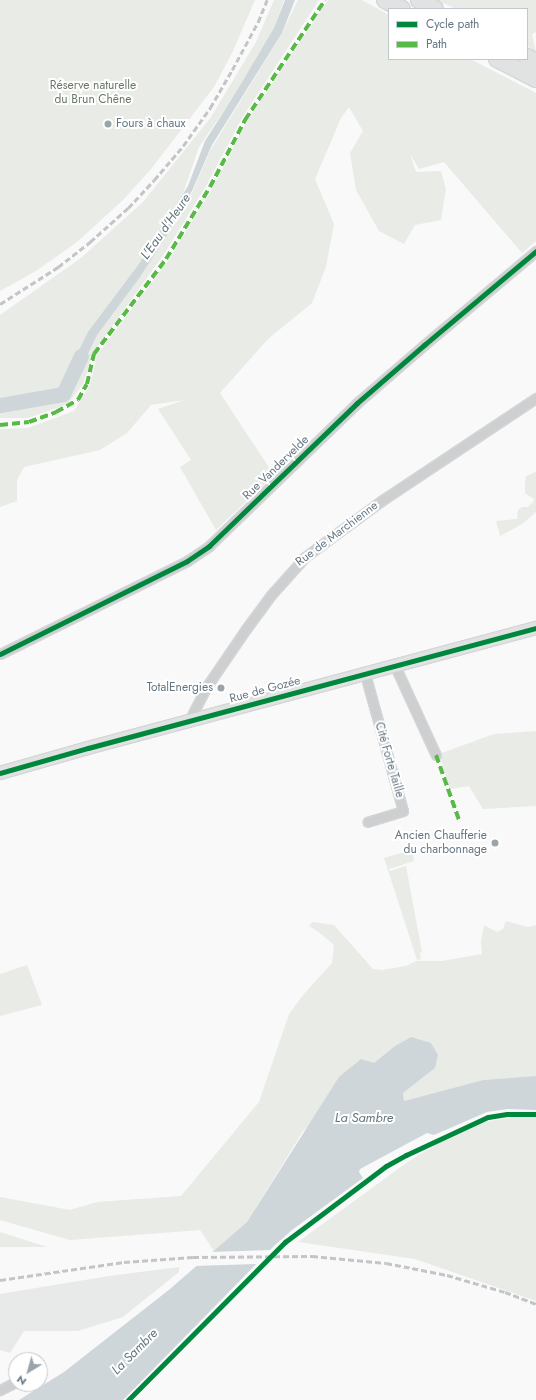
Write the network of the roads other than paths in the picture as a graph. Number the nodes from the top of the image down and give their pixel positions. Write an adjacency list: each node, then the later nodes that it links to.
1 (385, 0): 3 (highway)
2 (418, 0): 4 (highway)
3 (400, 8)
4 (433, 8)
5 (499, 60): 6 (highway)
6 (536, 80)
7 (536, 251): 10 (street, Rue Vandervelde)
8 (536, 398): 13 (street, Rue de Marchienne)
9 (536, 628): 11 (main road, Rue de Gozée)
10 (0, 654)
11 (395, 666): 12 (main road, Rue de Gozée); 14 (street)
12 (365, 674): 13 (main road, Rue de Gozée); 16 (street, Cité Forte Taille)
13 (189, 721): 15 (main road, Rue de Gozée)
14 (436, 755)
15 (0, 773)
16 (368, 822)

